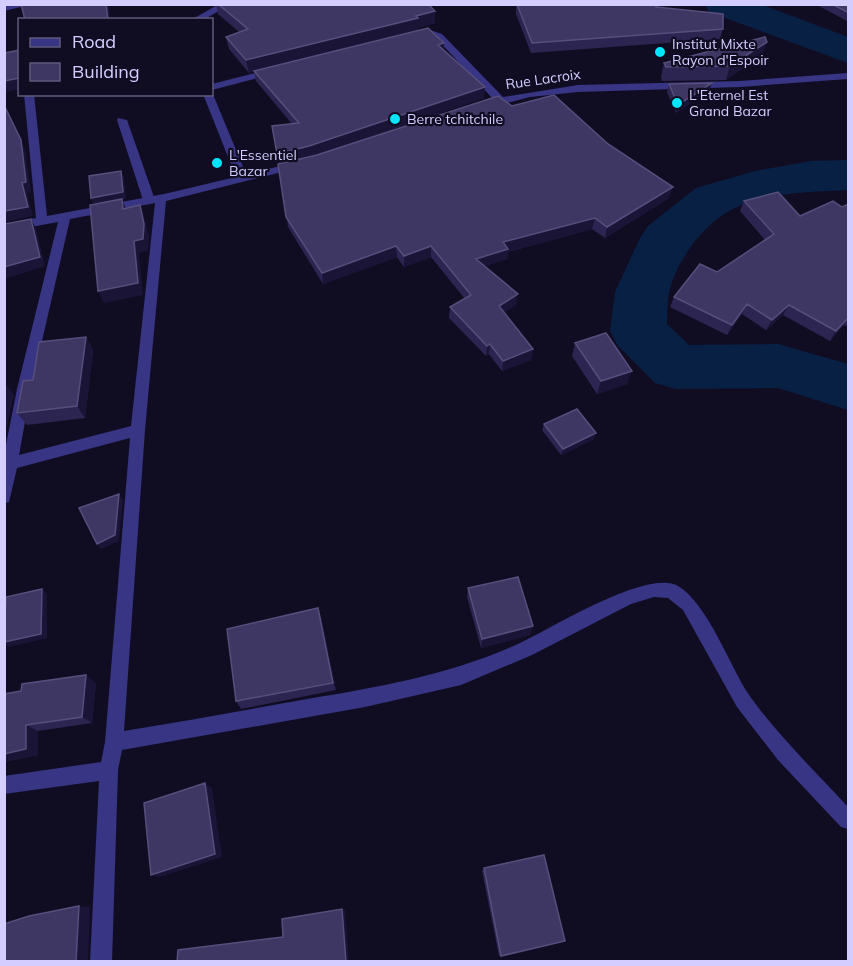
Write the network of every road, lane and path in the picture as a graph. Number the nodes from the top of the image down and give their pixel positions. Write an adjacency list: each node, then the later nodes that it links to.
1 (228, 4): 4 (street)
2 (19, 7): 3 (street)
3 (4, 8)
4 (199, 18)
5 (411, 36): 11 (street)
6 (289, 67): 8 (street)
7 (849, 76): 11 (street, Rue Lacroix)
8 (213, 87)
9 (29, 96): 18 (street)
10 (209, 96): 15 (street)
11 (500, 100): 12 (street, Rue Lacroix)
12 (471, 111)
13 (122, 120): 16 (street)
14 (314, 162): 15 (street)
15 (242, 178): 16 (street)
16 (155, 199): 17 (street); 20 (street)
17 (65, 217): 18 (street); 21 (street)
18 (42, 221): 19 (street)
19 (4, 228)
20 (138, 430): 21 (street); 23 (street)
21 (7, 465): 22 (street)
22 (4, 497)
23 (114, 742): 24 (street); 26 (street)
24 (109, 770): 25 (street); 27 (street)
25 (4, 785)
26 (849, 820)
27 (101, 962)

